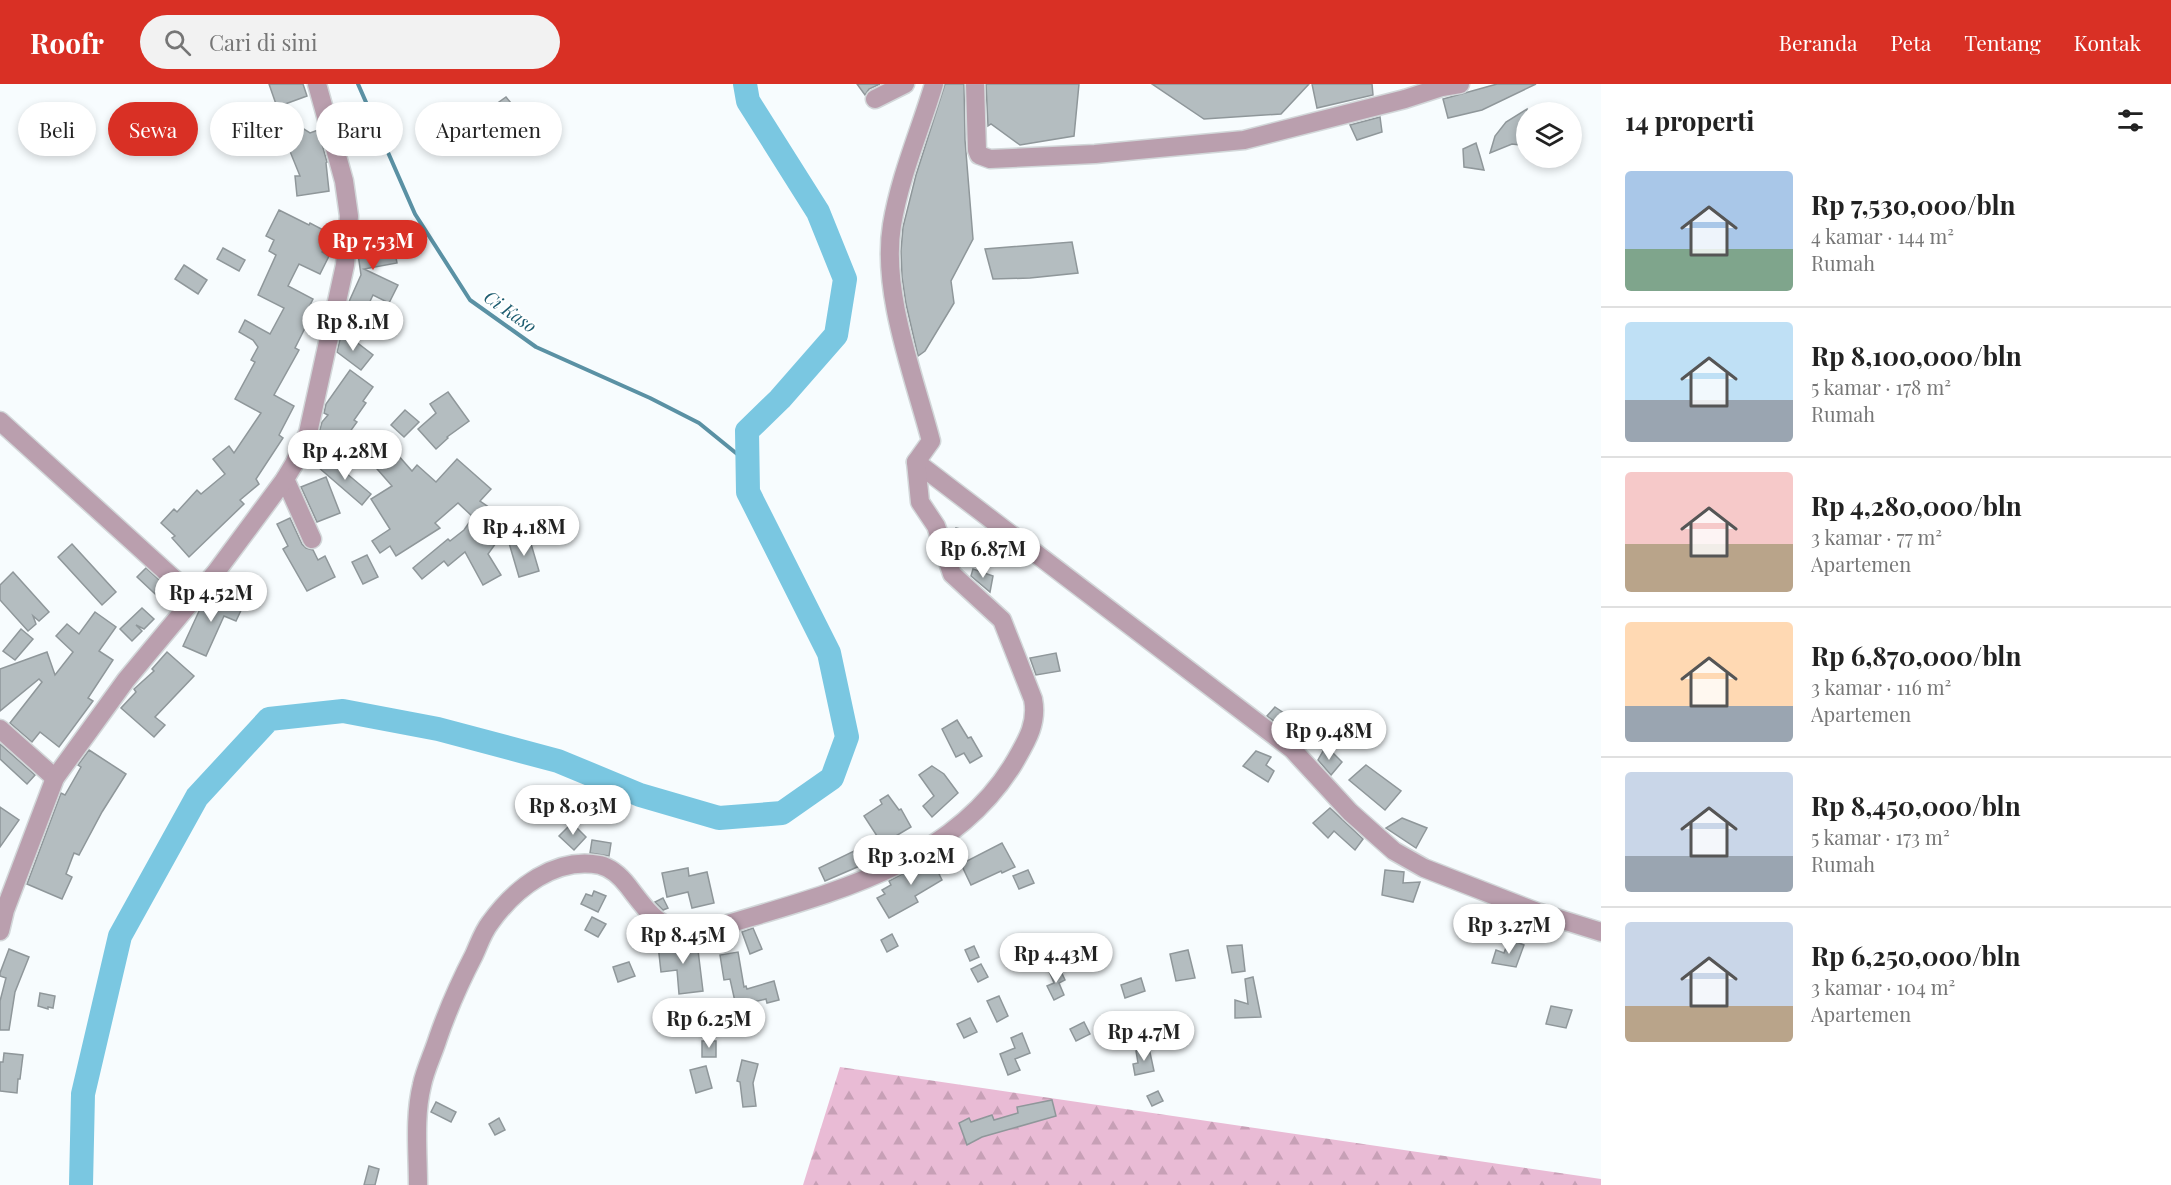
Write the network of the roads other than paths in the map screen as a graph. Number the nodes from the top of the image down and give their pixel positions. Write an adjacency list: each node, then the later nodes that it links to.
1 (317, 84): 9 (street)
2 (905, 84): 6 (street)
3 (934, 84): 8 (street)
4 (975, 84): 5 (street)
5 (1460, 84)
6 (875, 99)
7 (0, 421): 11 (street)
8 (916, 462): 15 (street); 16 (street)
9 (285, 479): 10 (street); 11 (street)
10 (312, 539)
11 (195, 598): 13 (street)
12 (0, 729): 13 (street)
13 (55, 778): 14 (street)
14 (0, 931)
15 (1601, 932)
16 (418, 1185)

